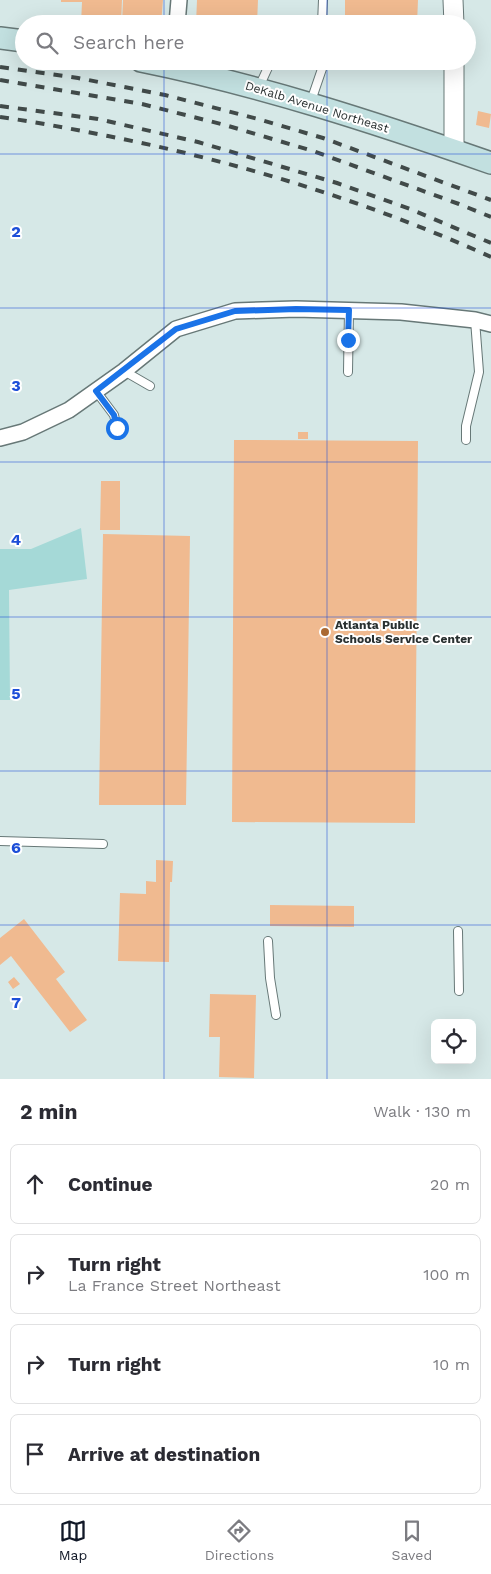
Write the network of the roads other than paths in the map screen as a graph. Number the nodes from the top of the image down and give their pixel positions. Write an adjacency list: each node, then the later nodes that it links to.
1 (178, 0): 4 (street)
2 (323, 0): 5 (lane)
3 (454, 0): 6 (street)
4 (177, 15)
5 (322, 15)
6 (454, 15)
7 (0, 38): 8 (main road)
8 (15, 40)
9 (192, 70): 13 (main road, DeKalb Avenue Northeast)
10 (267, 70): 13 (lane)
11 (321, 70): 14 (lane)
12 (454, 70): 15 (street)
13 (258, 89): 14 (main road, DeKalb Avenue Northeast)
14 (310, 103): 15 (main road, DeKalb Avenue Northeast)
15 (454, 150): 16 (main road, DeKalb Avenue Northeast)
16 (491, 163)
17 (349, 310): 18 (street); 20 (street); 21 (lane)
18 (475, 320): 19 (street); 26 (lane)
19 (491, 324)
20 (124, 371): 22 (lane); 23 (street)
21 (348, 372)
22 (150, 386)
23 (96, 391): 24 (lane); 25 (street)
24 (117, 428)
25 (0, 438)
26 (466, 440)
27 (0, 841): 28 (lane)
28 (103, 844)
29 (458, 931): 31 (lane)
30 (268, 941): 32 (lane)
31 (459, 991)
32 (276, 1015)

